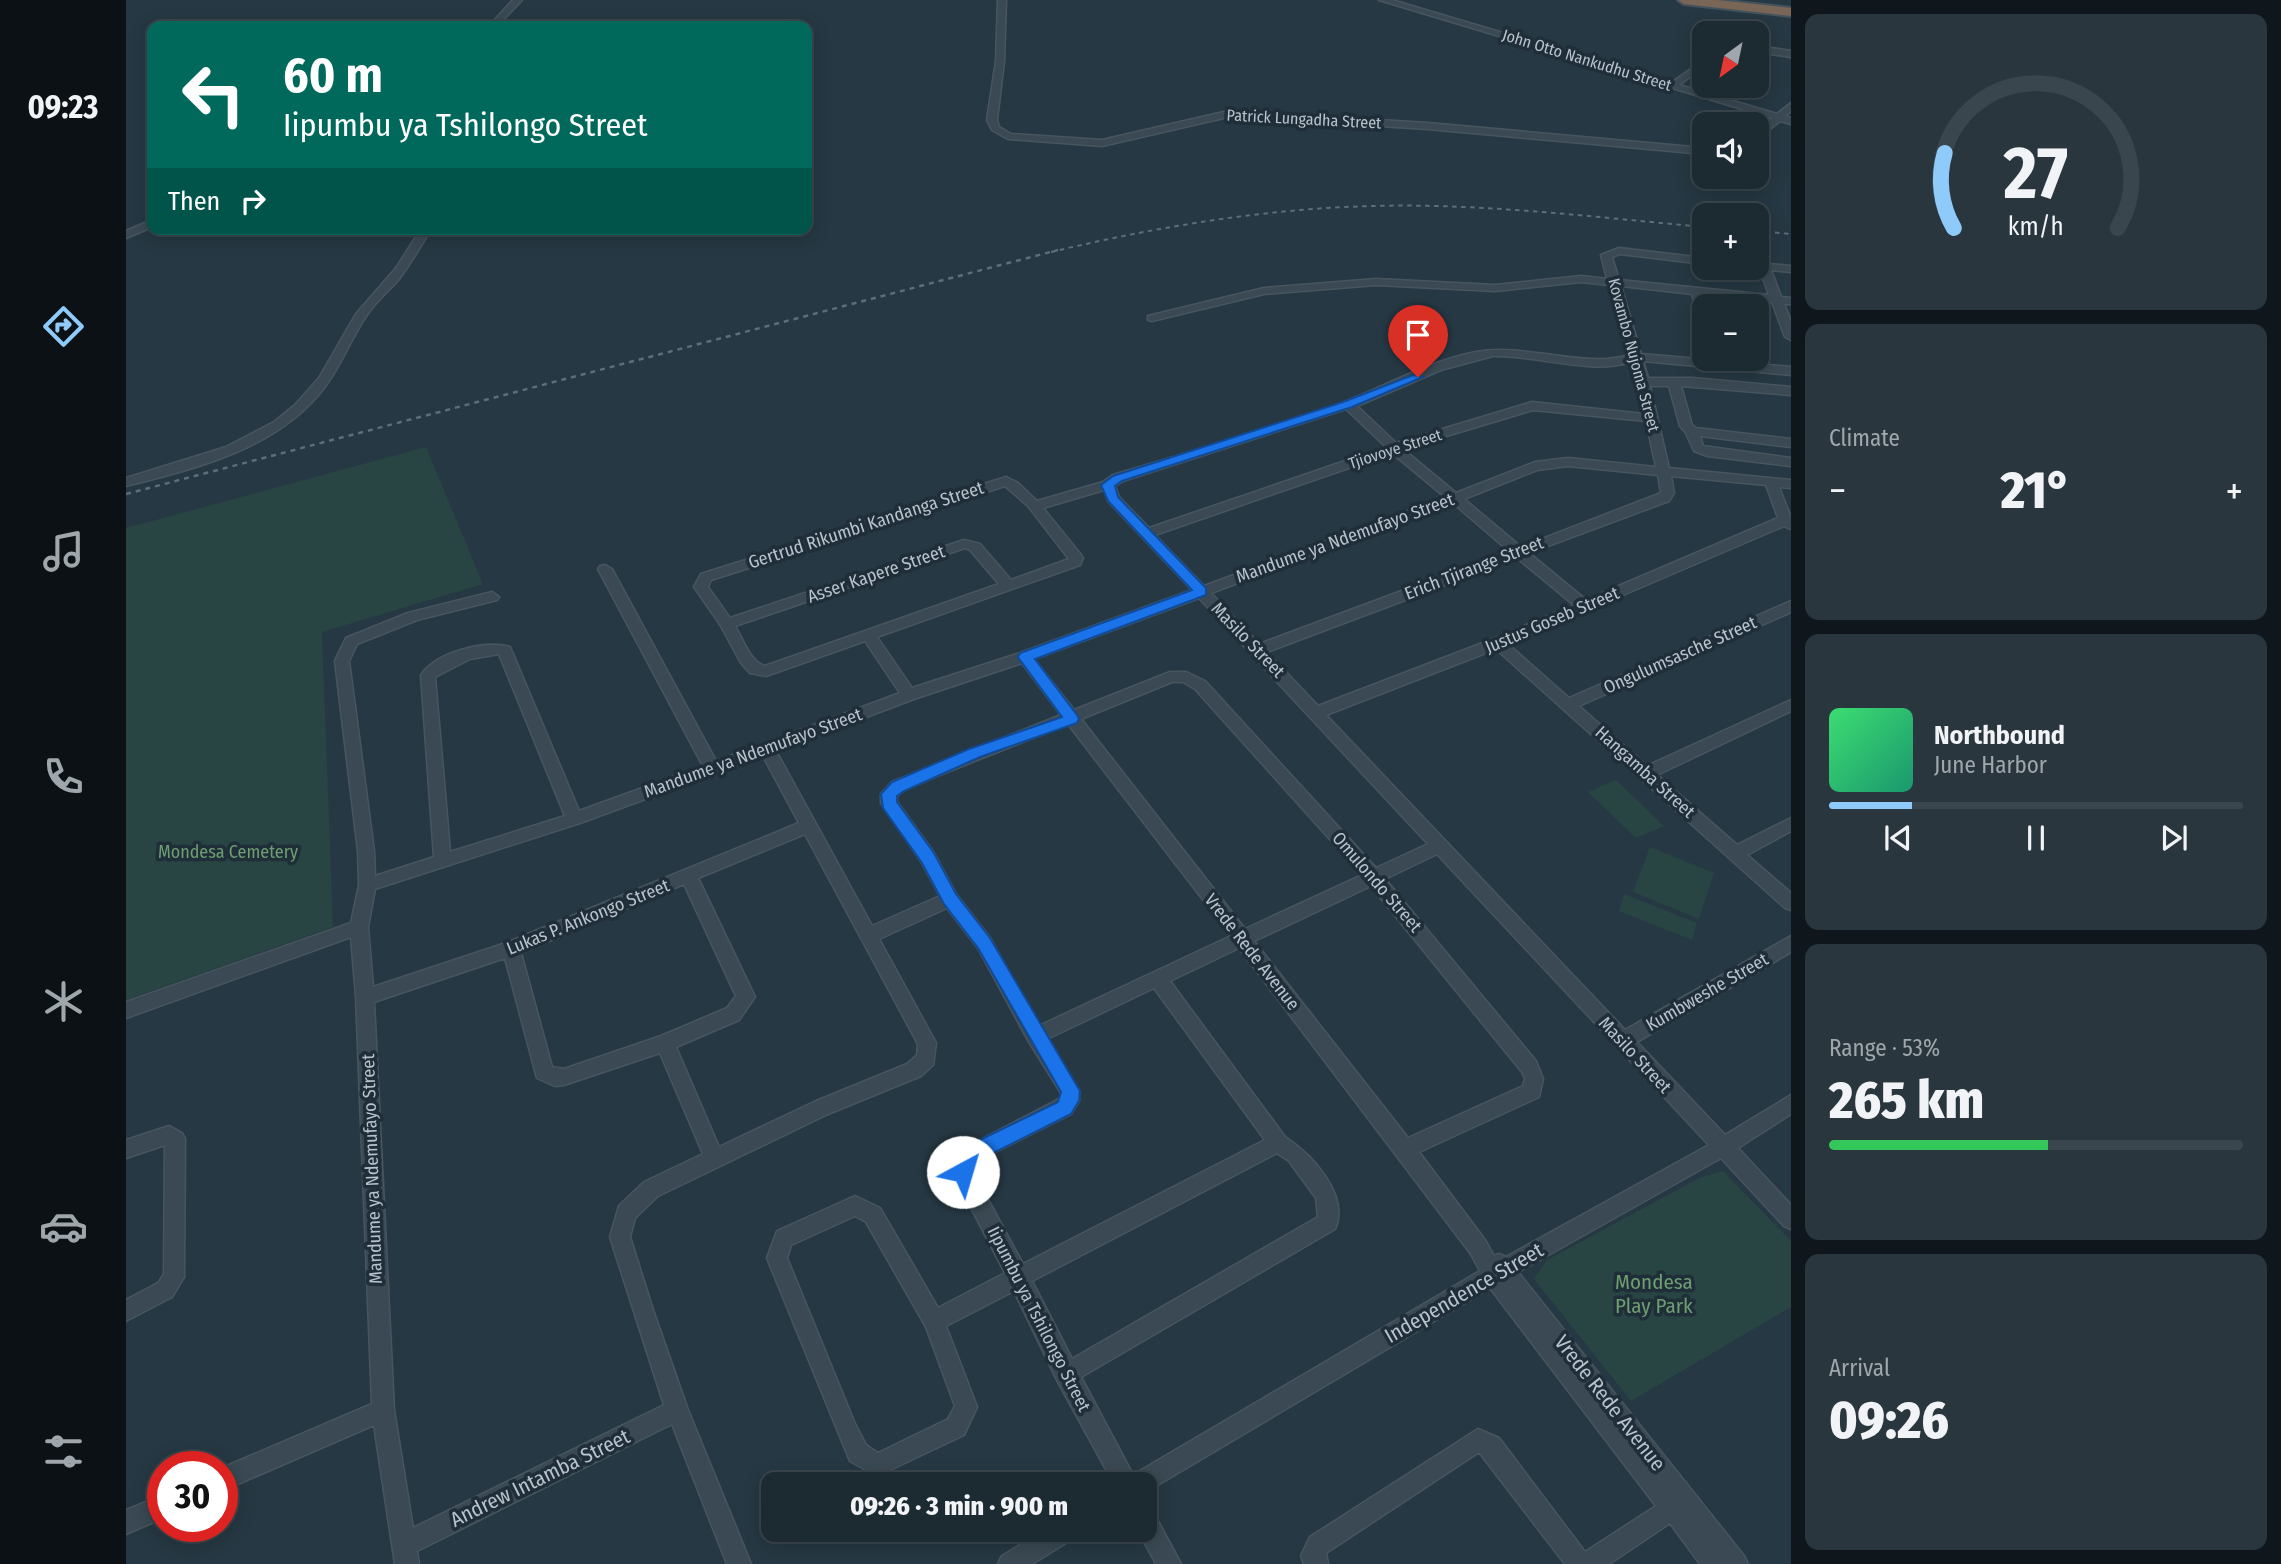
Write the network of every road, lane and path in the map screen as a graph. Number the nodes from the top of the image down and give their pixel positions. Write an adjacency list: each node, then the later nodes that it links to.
1 (518, 0): 6 (street)
2 (1002, 0): 15 (street, Patrick Lungadha Street)
3 (1383, 0): 10 (street, John Otto Nankudhu Street)
4 (1684, 0): 5 (highway)
5 (1791, 12)
6 (498, 21)
7 (1769, 51): 8 (street)
8 (1791, 54)
9 (1692, 71): 10 (street)
10 (1672, 86): 12 (street, John Otto Nankudhu Street)
11 (1791, 106): 12 (street)
12 (1777, 117): 13 (street, John Otto Nankudhu Street); 14 (street)
13 (1791, 121)
14 (1769, 125)
15 (1692, 150)
16 (147, 225): 17 (street)
17 (126, 235)
18 (422, 235): 44 (street)
19 (1692, 260): 23 (street, Kovambo Nujoma Street)
20 (1769, 268): 21 (street)
21 (1791, 269)
22 (1767, 280): 26 (street)
23 (1616, 283): 24 (street); 28 (street); 30 (street, Kovambo Nujoma Street)
24 (1697, 291): 25 (street); 26 (street)
25 (1698, 294)
26 (1776, 299): 27 (street); 29 (street)
27 (1791, 301)
28 (1152, 318)
29 (1791, 335)
30 (1635, 357): 31 (street); 35 (street, Kovambo Nujoma Street); 37 (street)
31 (1692, 360)
32 (1769, 368): 33 (street)
33 (1791, 371)
34 (1674, 381): 35 (street); 36 (street); 39 (street)
35 (1643, 382): 38 (street, Kovambo Nujoma Street)
36 (1791, 391)
37 (1348, 404): 41 (street); 47 (street)
38 (1651, 418): 41 (street, Tjiovoye Street); 43 (street, Kovambo Nujoma Street)
39 (1692, 431): 40 (street); 42 (street)
40 (1791, 443)
41 (1394, 448): 48 (street); 51 (street, Tjiovoye Street)
42 (1791, 462)
43 (1663, 472): 45 (street, Mandume ya Ndemufayo Street); 48 (street, Mandume ya Ndemufayo Street); 52 (street, Erich Tjirange Street)
44 (126, 482)
45 (1771, 482): 46 (street, Mandume ya Ndemufayo Street); 50 (street)
46 (1791, 484)
47 (1108, 485): 49 (street); 51 (street, Masilo Street)
48 (1455, 499): 52 (street); 55 (street, Mandume ya Ndemufayo Street)
49 (1034, 506): 54 (street, Gertrud Rikumbi Kandanga Street); 59 (street, Gertrud Rikumbi Kandanga Street)
50 (1788, 522): 58 (street, Justus Goseb Street)
51 (1147, 533): 55 (street, Masilo Street)
52 (1518, 552): 58 (street); 62 (street, Erich Tjirange Street)
53 (605, 569): 70 (street)
54 (1009, 586): 59 (street, Asser Kapere Street); 60 (street, Gertrud Rikumbi Kandanga Street)
55 (1201, 592): 62 (street, Masilo Street); 63 (street, Mandume ya Ndemufayo Street)
56 (492, 597): 80 (street)
57 (1791, 606): 65 (street, Ongulumsasche Street)
58 (1585, 607): 61 (street, Justus Goseb Street)
59 (727, 624): 60 (street, Gertrud Rikumbi Kandanga Street)
60 (869, 636): 64 (street)
61 (1498, 643): 65 (street, Hangamba Street); 67 (street, Justus Goseb Street)
62 (1258, 650): 67 (street, Masilo Street)
63 (1025, 657): 64 (street, Mandume ya Ndemufayo Street); 68 (street, Vrede Rede Avenue)
64 (909, 695): 69 (street, Mandume ya Ndemufayo Street)
65 (1569, 705): 71 (street, Hangamba Street)
66 (1791, 705): 71 (street)
67 (1317, 713): 75 (street, Masilo Street)
68 (1072, 719): 78 (street, Omulondo Street); 81 (street, Iipumbu ya Tshilongo Street); 85 (street, Vrede Rede Avenue)
69 (767, 749): 70 (street, Mandume ya Ndemufayo Street); 74 (street)
70 (712, 769): 72 (street, Mandume ya Ndemufayo Street)
71 (1645, 774): 76 (street, Hangamba Street)
72 (573, 819): 77 (street, Mandume ya Ndemufayo Street); 77 (street)
73 (1791, 824): 76 (street)
74 (807, 827): 79 (street, Lukas P. Ankongo Street); 84 (street)
75 (1439, 846): 78 (street); 92 (street, Masilo Street)
76 (1736, 853): 82 (street, Hangamba Street)
77 (443, 862): 80 (street, Mandume ya Ndemufayo Street)
78 (1373, 876): 85 (street); 98 (street, Omulondo Street)
79 (689, 877): 87 (street, Lukas P. Ankongo Street); 93 (street)
80 (367, 885): 83 (street, Mandume ya Ndemufayo Street)
81 (950, 899): 84 (street); 91 (street, Iipumbu ya Tshilongo Street)
82 (1791, 902)
83 (359, 927): 89 (street, Mandume ya Ndemufayo Street); 90 (street)
84 (870, 935): 99 (street)
85 (1243, 941): 88 (street); 98 (street, Vrede Rede Avenue)
86 (1791, 943): 92 (street, Kumbweshe Street)
87 (511, 949): 89 (street, Lukas P. Ankongo Street); 93 (street)
88 (1158, 979): 91 (street); 95 (street)
89 (365, 997): 106 (street, Mandume ya Ndemufayo Street)
90 (126, 1010)
91 (1035, 1035): 102 (street, Iipumbu ya Tshilongo Street)
92 (1622, 1041): 96 (street, Masilo Street)
93 (665, 1043): 99 (street)
94 (1791, 1104): 96 (street, Independence Street)
95 (1278, 1143): 102 (street); 105 (street)
96 (1723, 1147): 100 (street, Masilo Street); 101 (street, Independence Street)
97 (126, 1149): 103 (street)
98 (1405, 1149): 101 (street, Vrede Rede Avenue)
99 (715, 1159): 107 (street)
100 (1791, 1219)
101 (1499, 1272): 110 (street, Independence Street); 111 (street, Vrede Rede Avenue)
102 (1019, 1275): 104 (street); 105 (street, Iipumbu ya Tshilongo Street)
103 (126, 1311)
104 (934, 1321): 104 (street)
105 (1066, 1374): 108 (street, Iipumbu ya Tshilongo Street)
106 (383, 1410): 109 (street); 116 (street, Mandume ya Ndemufayo Street)
107 (677, 1410): 116 (street, Andrew Intamba Street); 117 (street)
108 (1119, 1472)
109 (238, 1473)
110 (1157, 1473)
111 (1677, 1504): 122 (street); 123 (street, Vrede Rede Avenue); 124 (street, Vrede Rede Avenue)
112 (147, 1513): 113 (street)
113 (126, 1522)
114 (1157, 1541): 119 (street)
115 (1046, 1542): 118 (street)
116 (405, 1554)
117 (739, 1564)
118 (1010, 1564)
119 (1170, 1564)
120 (1316, 1564): 121 (street)
121 (1579, 1564)
122 (1588, 1564)
123 (1715, 1564)
124 (1736, 1564)

